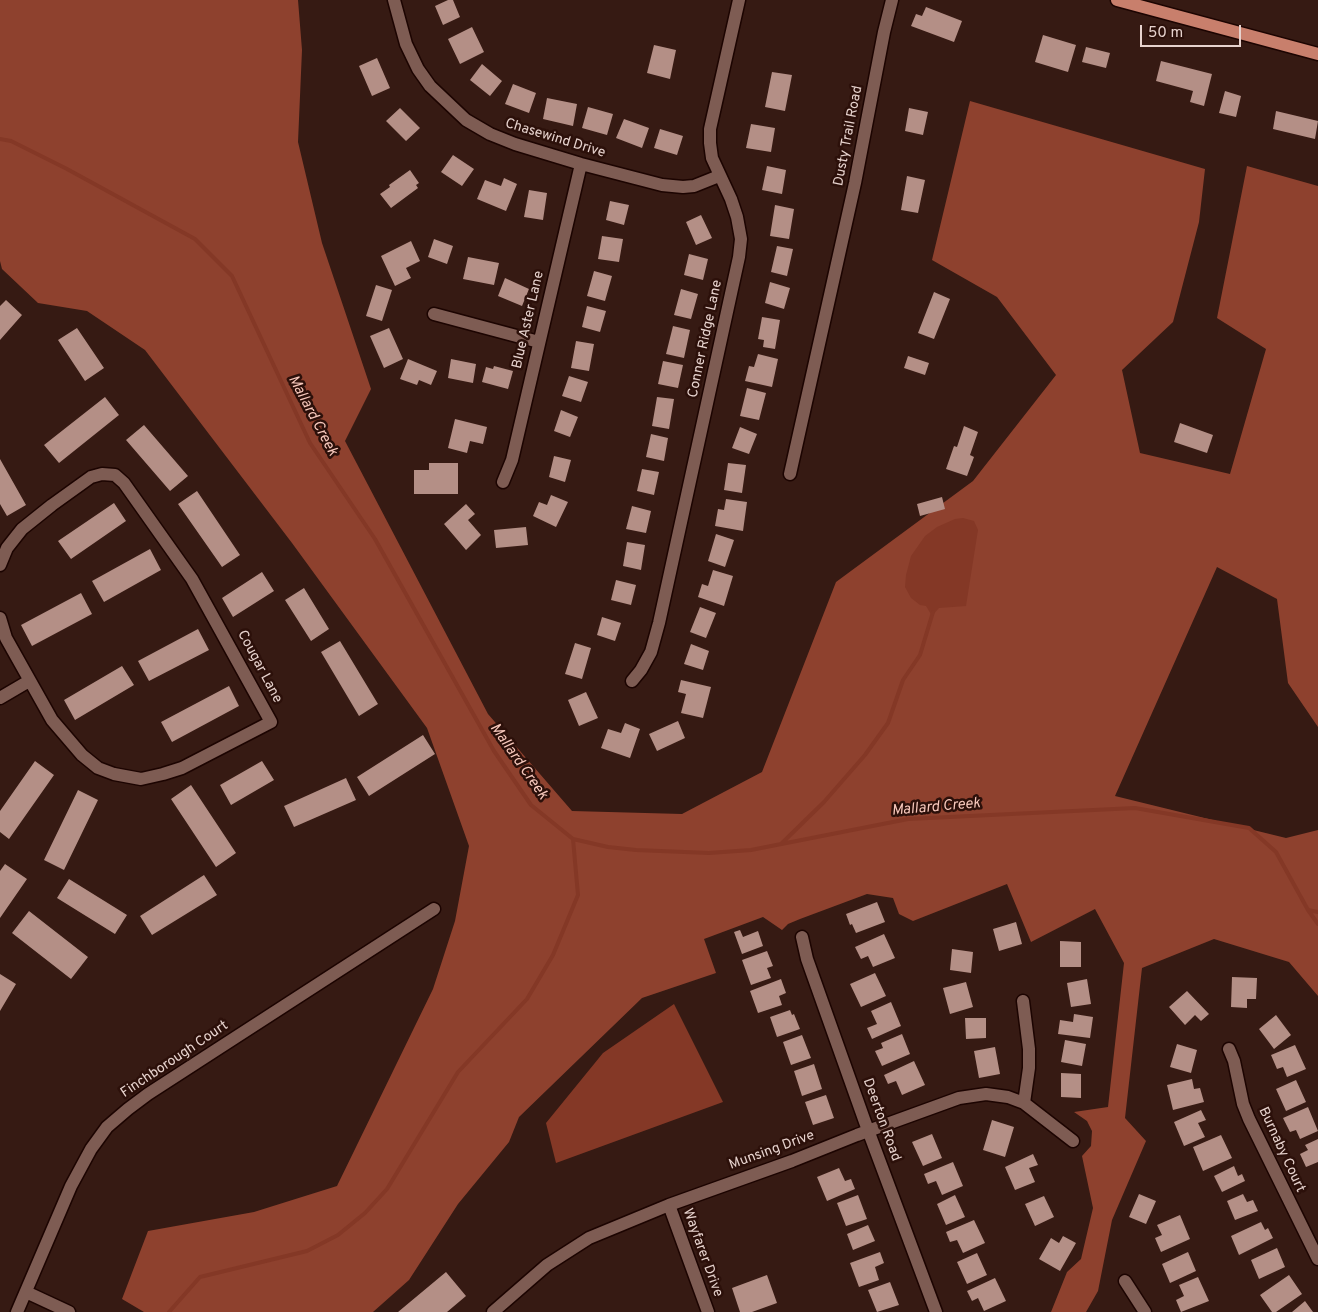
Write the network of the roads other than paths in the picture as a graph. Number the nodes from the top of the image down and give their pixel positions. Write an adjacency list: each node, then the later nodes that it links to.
1 (394, 0): 6 (street, Chasewind Drive)
2 (739, 0): 7 (street, Conner Ridge Lane)
3 (892, 0): 10 (street, Dusty Trail Road)
4 (1117, 0): 5 (main road)
5 (1318, 54)
6 (581, 164): 7 (street, Chasewind Drive); 9 (street, Blue Aster Lane)
7 (719, 176): 15 (street, Conner Ridge Lane)
8 (434, 314): 9 (street)
9 (540, 342): 11 (street, Blue Aster Lane)
10 (790, 474)
11 (502, 482)
12 (0, 565): 14 (street, Cougar Lane)
13 (0, 618): 14 (street, Cougar Lane)
14 (29, 681): 16 (street)
15 (632, 681)
16 (0, 698)
17 (434, 909): 27 (street, Finchborough Court)
18 (802, 937): 22 (street, Deerton Road)
19 (1023, 1001): 21 (street)
20 (1230, 1049): 25 (street, Burnaby Court)
21 (1024, 1103): 22 (street, Munsing Drive); 23 (street, Munsing Drive)
22 (868, 1130): 24 (street, Munsing Drive); 32 (street, Deerton Road)
23 (1073, 1141)
24 (669, 1204): 30 (street, Munsing Drive); 31 (street, Wayfarer Drive)
25 (1318, 1260)
26 (1125, 1281): 33 (street)
27 (26, 1292): 28 (street, Finchborough Court); 29 (street)
28 (16, 1312)
29 (69, 1312)
30 (493, 1312)
31 (708, 1312)
32 (936, 1312)
33 (1145, 1312)

